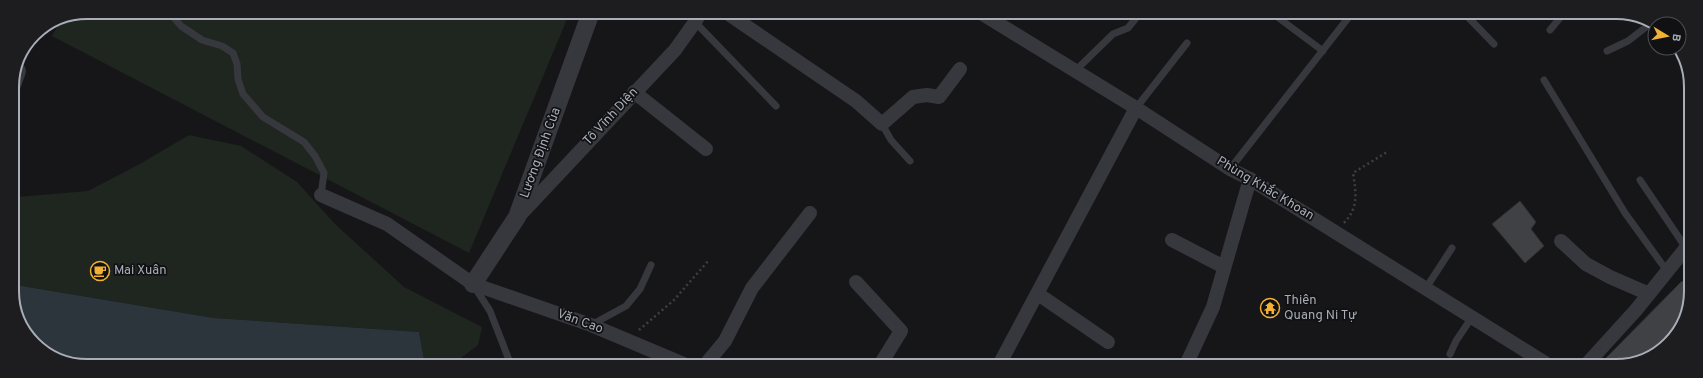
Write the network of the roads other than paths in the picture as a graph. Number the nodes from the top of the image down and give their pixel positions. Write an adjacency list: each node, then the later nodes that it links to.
1 (175, 19): 30 (lane)
2 (588, 19): 32 (street, Lương Định Của)
3 (697, 19): 21 (street, Tô Vĩnh Diện)
4 (699, 19): 22 (lane)
5 (737, 19): 24 (street)
6 (991, 19): 19 (street, Phùng Khắc Khoan)
7 (1135, 19): 19 (lane)
8 (1280, 19): 16 (lane)
9 (1347, 19): 16 (lane)
10 (1470, 19): 15 (lane)
11 (1559, 19): 13 (lane)
12 (1647, 26): 17 (lane)
13 (1550, 30)
14 (1187, 43): 23 (lane)
15 (1494, 44)
16 (1323, 51): 27 (lane)
17 (1607, 51)
18 (960, 69): 24 (street)
19 (1076, 70): 23 (street, Phùng Khắc Khoan)
20 (1544, 80): 40 (lane)
21 (634, 92): 25 (street); 32 (street, Tô Vĩnh Diện)
22 (776, 106)
23 (1136, 108): 27 (street, Phùng Khắc Khoan); 44 (street)
24 (882, 124): 26 (lane)
25 (706, 149)
26 (910, 162)
27 (1230, 168): 28 (street, Phùng Khắc Khoan)
28 (1250, 178): 39 (street); 43 (street, Phùng Khắc Khoan)
29 (1640, 180): 34 (lane)
30 (321, 195): 42 (street, Văn Cao)
31 (810, 213): 52 (street)
32 (517, 217): 42 (street, Lương Định Của)
33 (1172, 240): 39 (street)
34 (1684, 240)
35 (1561, 241): 45 (street)
36 (1452, 248): 43 (lane)
37 (1684, 250): 40 (street)
38 (651, 266): 47 (lane)
39 (1224, 267): 55 (street)
40 (1667, 271): 45 (street)
41 (856, 282): 53 (street)
42 (473, 284): 47 (street, Văn Cao); 50 (lane)
43 (1426, 288): 46 (street, Phùng Khắc Khoan)
44 (1038, 294): 48 (street); 54 (street)
45 (1649, 294): 57 (street)
46 (1472, 317): 49 (lane); 56 (street, Phùng Khắc Khoan)
47 (591, 325): 51 (street, Văn Cao)
48 (1108, 342)
49 (1450, 354)
50 (509, 359)
51 (671, 359)
52 (710, 359)
53 (884, 359)
54 (1002, 359)
55 (1189, 359)
56 (1539, 359)
57 (1591, 359)

